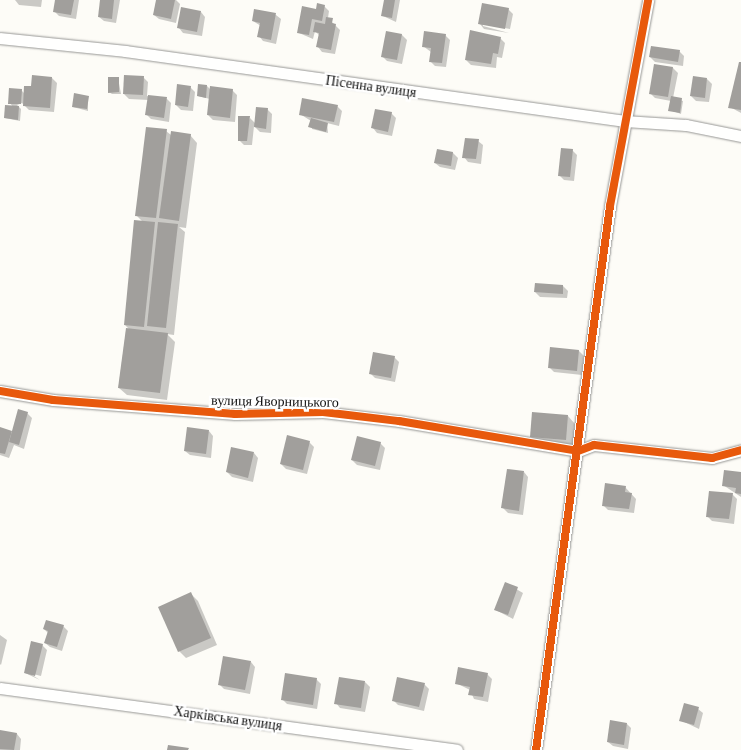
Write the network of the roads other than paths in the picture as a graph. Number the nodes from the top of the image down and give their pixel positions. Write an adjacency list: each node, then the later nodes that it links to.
1 (648, 0): 3 (street)
2 (0, 38): 3 (street, Пісенна вулиця)
3 (625, 121): 4 (street, Пісенна вулиця); 7 (street)
4 (741, 136)
5 (0, 391): 7 (street, вулиця Яворницького)
6 (741, 450): 7 (street)
7 (578, 451): 10 (street)
8 (0, 688): 9 (street, Харківська вулиця)
9 (456, 750)
10 (536, 750)

